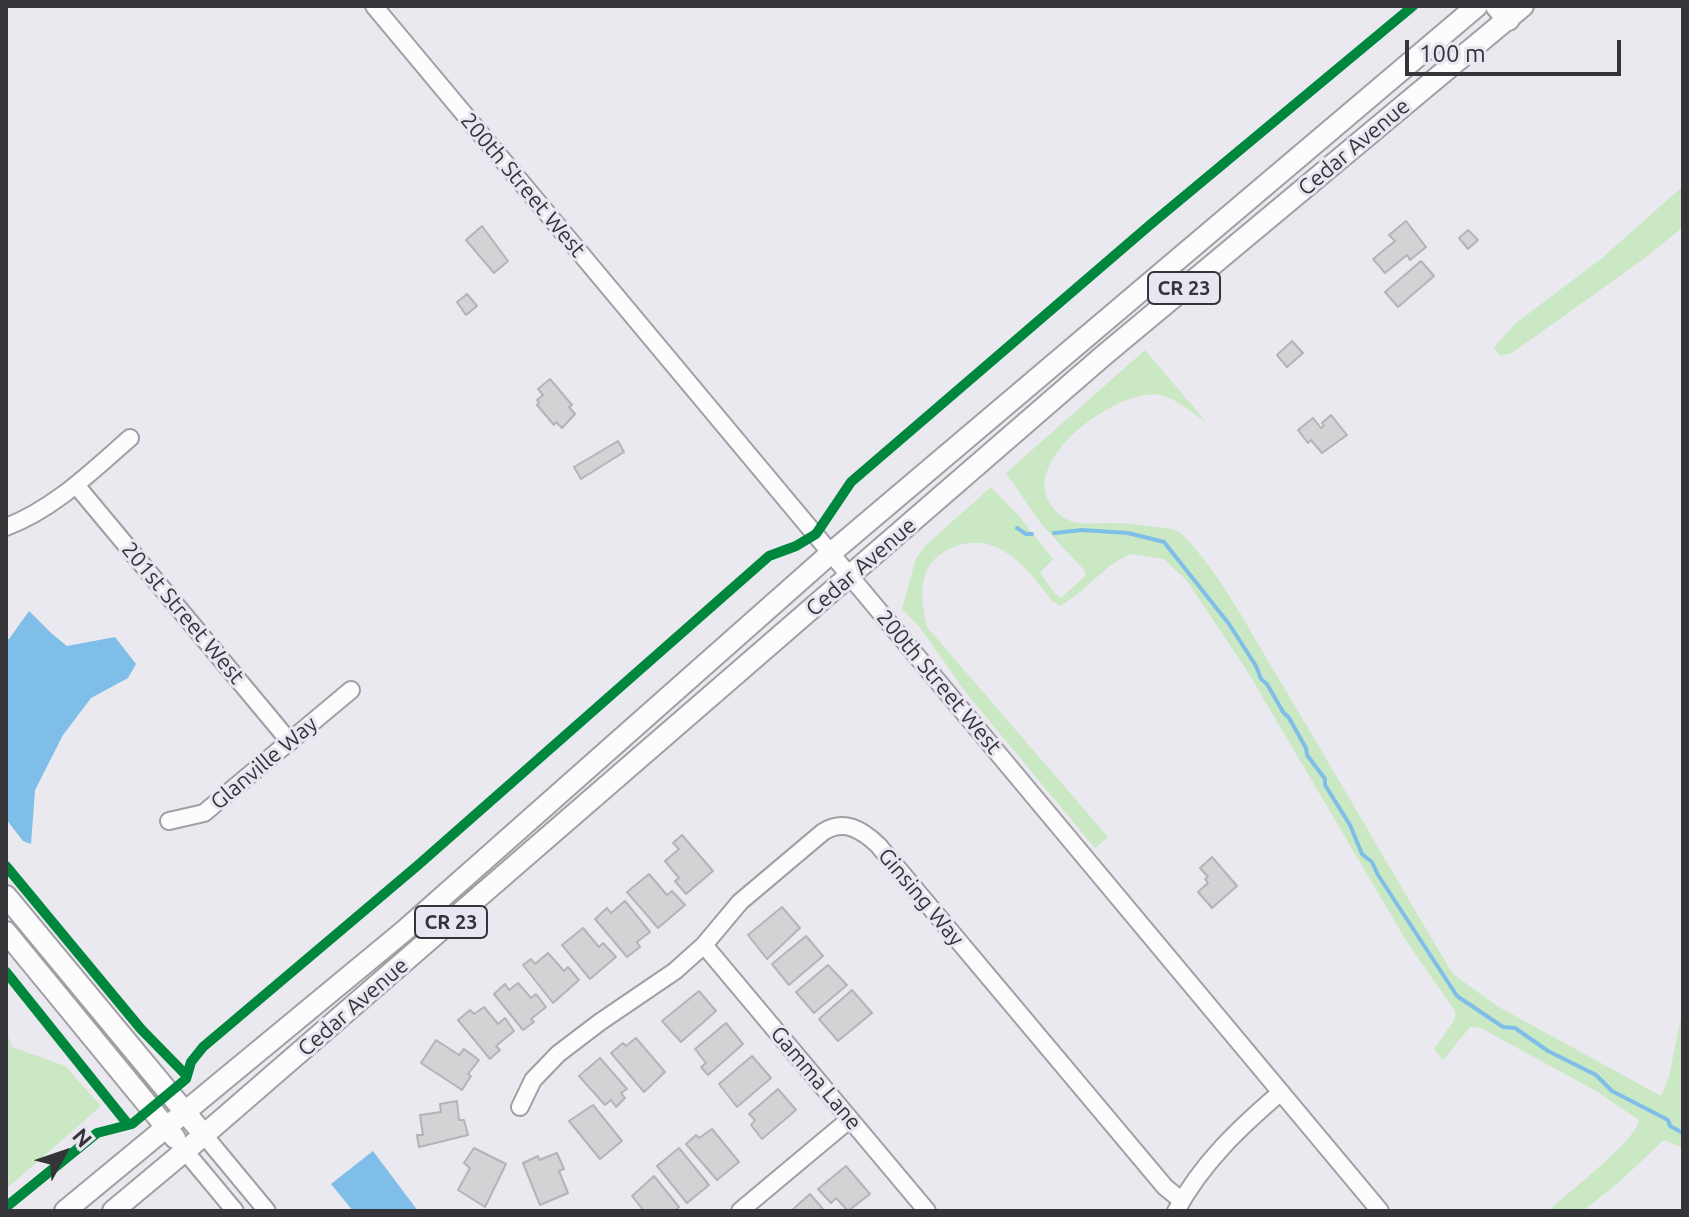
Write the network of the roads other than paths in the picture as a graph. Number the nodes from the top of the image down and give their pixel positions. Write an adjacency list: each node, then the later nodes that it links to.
1 (374, 6): 7 (street, 200th Street West)
2 (1477, 6): 7 (main road, Cedar Avenue / CR 23)
3 (1509, 10): 8 (main road, Cedar Avenue / CR 23)
4 (130, 438): 5 (street)
5 (76, 485): 6 (street); 10 (street, 201st Street West)
6 (6, 527)
7 (831, 553): 8 (street, 200th Street West); 17 (main road, Cedar Avenue / CR 23)
8 (851, 576): 15 (street, 200th Street West); 20 (main road, Cedar Avenue / CR 23)
9 (351, 690): 10 (street, Glanville Way)
10 (290, 742): 11 (street, Glanville Way)
11 (169, 821)
12 (6, 896): 17 (main road)
13 (6, 932): 19 (main road)
14 (704, 945): 16 (street, Ginsing Way); 18 (street, Gamma Lane); 22 (street, Ginsing Way)
15 (1281, 1092): 22 (street); 29 (street, 200th Street West)
16 (520, 1107)
17 (186, 1112): 19 (main road, Cedar Avenue / CR 23); 20 (main road)
18 (850, 1119): 27 (street); 28 (street, Gamma Lane)
19 (166, 1128): 21 (main road); 23 (main road, CR 23)
20 (204, 1135): 21 (main road, CR 23); 26 (street)
21 (185, 1151): 24 (main road, CR 23); 25 (street)
22 (1178, 1206)
23 (65, 1211)
24 (113, 1211)
25 (235, 1211)
26 (267, 1211)
27 (740, 1211)
28 (927, 1211)
29 (1380, 1211)

